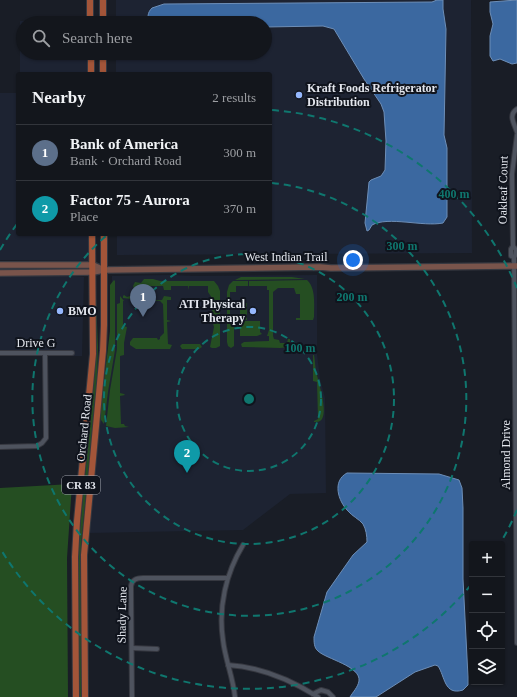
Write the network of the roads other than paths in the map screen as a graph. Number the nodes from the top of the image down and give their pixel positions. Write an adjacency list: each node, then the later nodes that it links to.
1 (90, 0): 3 (main road)
2 (103, 0): 4 (main road)
3 (90, 16)
4 (103, 16)
5 (91, 60): 7 (main road)
6 (103, 60): 8 (main road)
7 (91, 72)
8 (103, 72)
9 (517, 109): 10 (street, Oakleaf Court)
10 (517, 133): 15 (street, Oakleaf Court)
11 (92, 236): 14 (main road, Orchard Road / CR 83)
12 (104, 236): 16 (main road, Orchard Road / CR 83)
13 (0, 265): 14 (main road, West Indian Trail)
14 (92, 265): 16 (main road, West Indian Trail); 17 (main road, Orchard Road / CR 83)
15 (516, 266): 16 (main road, West Indian Trail); 23 (street, Almond Drive)
16 (104, 270): 17 (main road, West Indian Trail); 32 (main road, Orchard Road / CR 83)
17 (93, 272): 18 (main road, West Indian Trail); 31 (main road, Orchard Road / CR 83)
18 (3, 273)
19 (72, 352): 21 (street, Drive G)
20 (0, 353): 21 (street, Drive G)
21 (46, 353): 22 (street)
22 (0, 447)
23 (516, 490): 26 (street, Almond Drive)
24 (243, 545): 25 (street)
25 (227, 578): 27 (street, Shady Lane); 29 (street)
26 (517, 643)
27 (132, 648): 28 (street); 33 (street, Shady Lane)
28 (157, 648)
29 (228, 665): 30 (street); 34 (street)
30 (313, 694): 35 (street); 36 (street)
31 (76, 697)
32 (85, 697)
33 (132, 697)
34 (235, 697)
35 (318, 697)
36 (333, 697)

